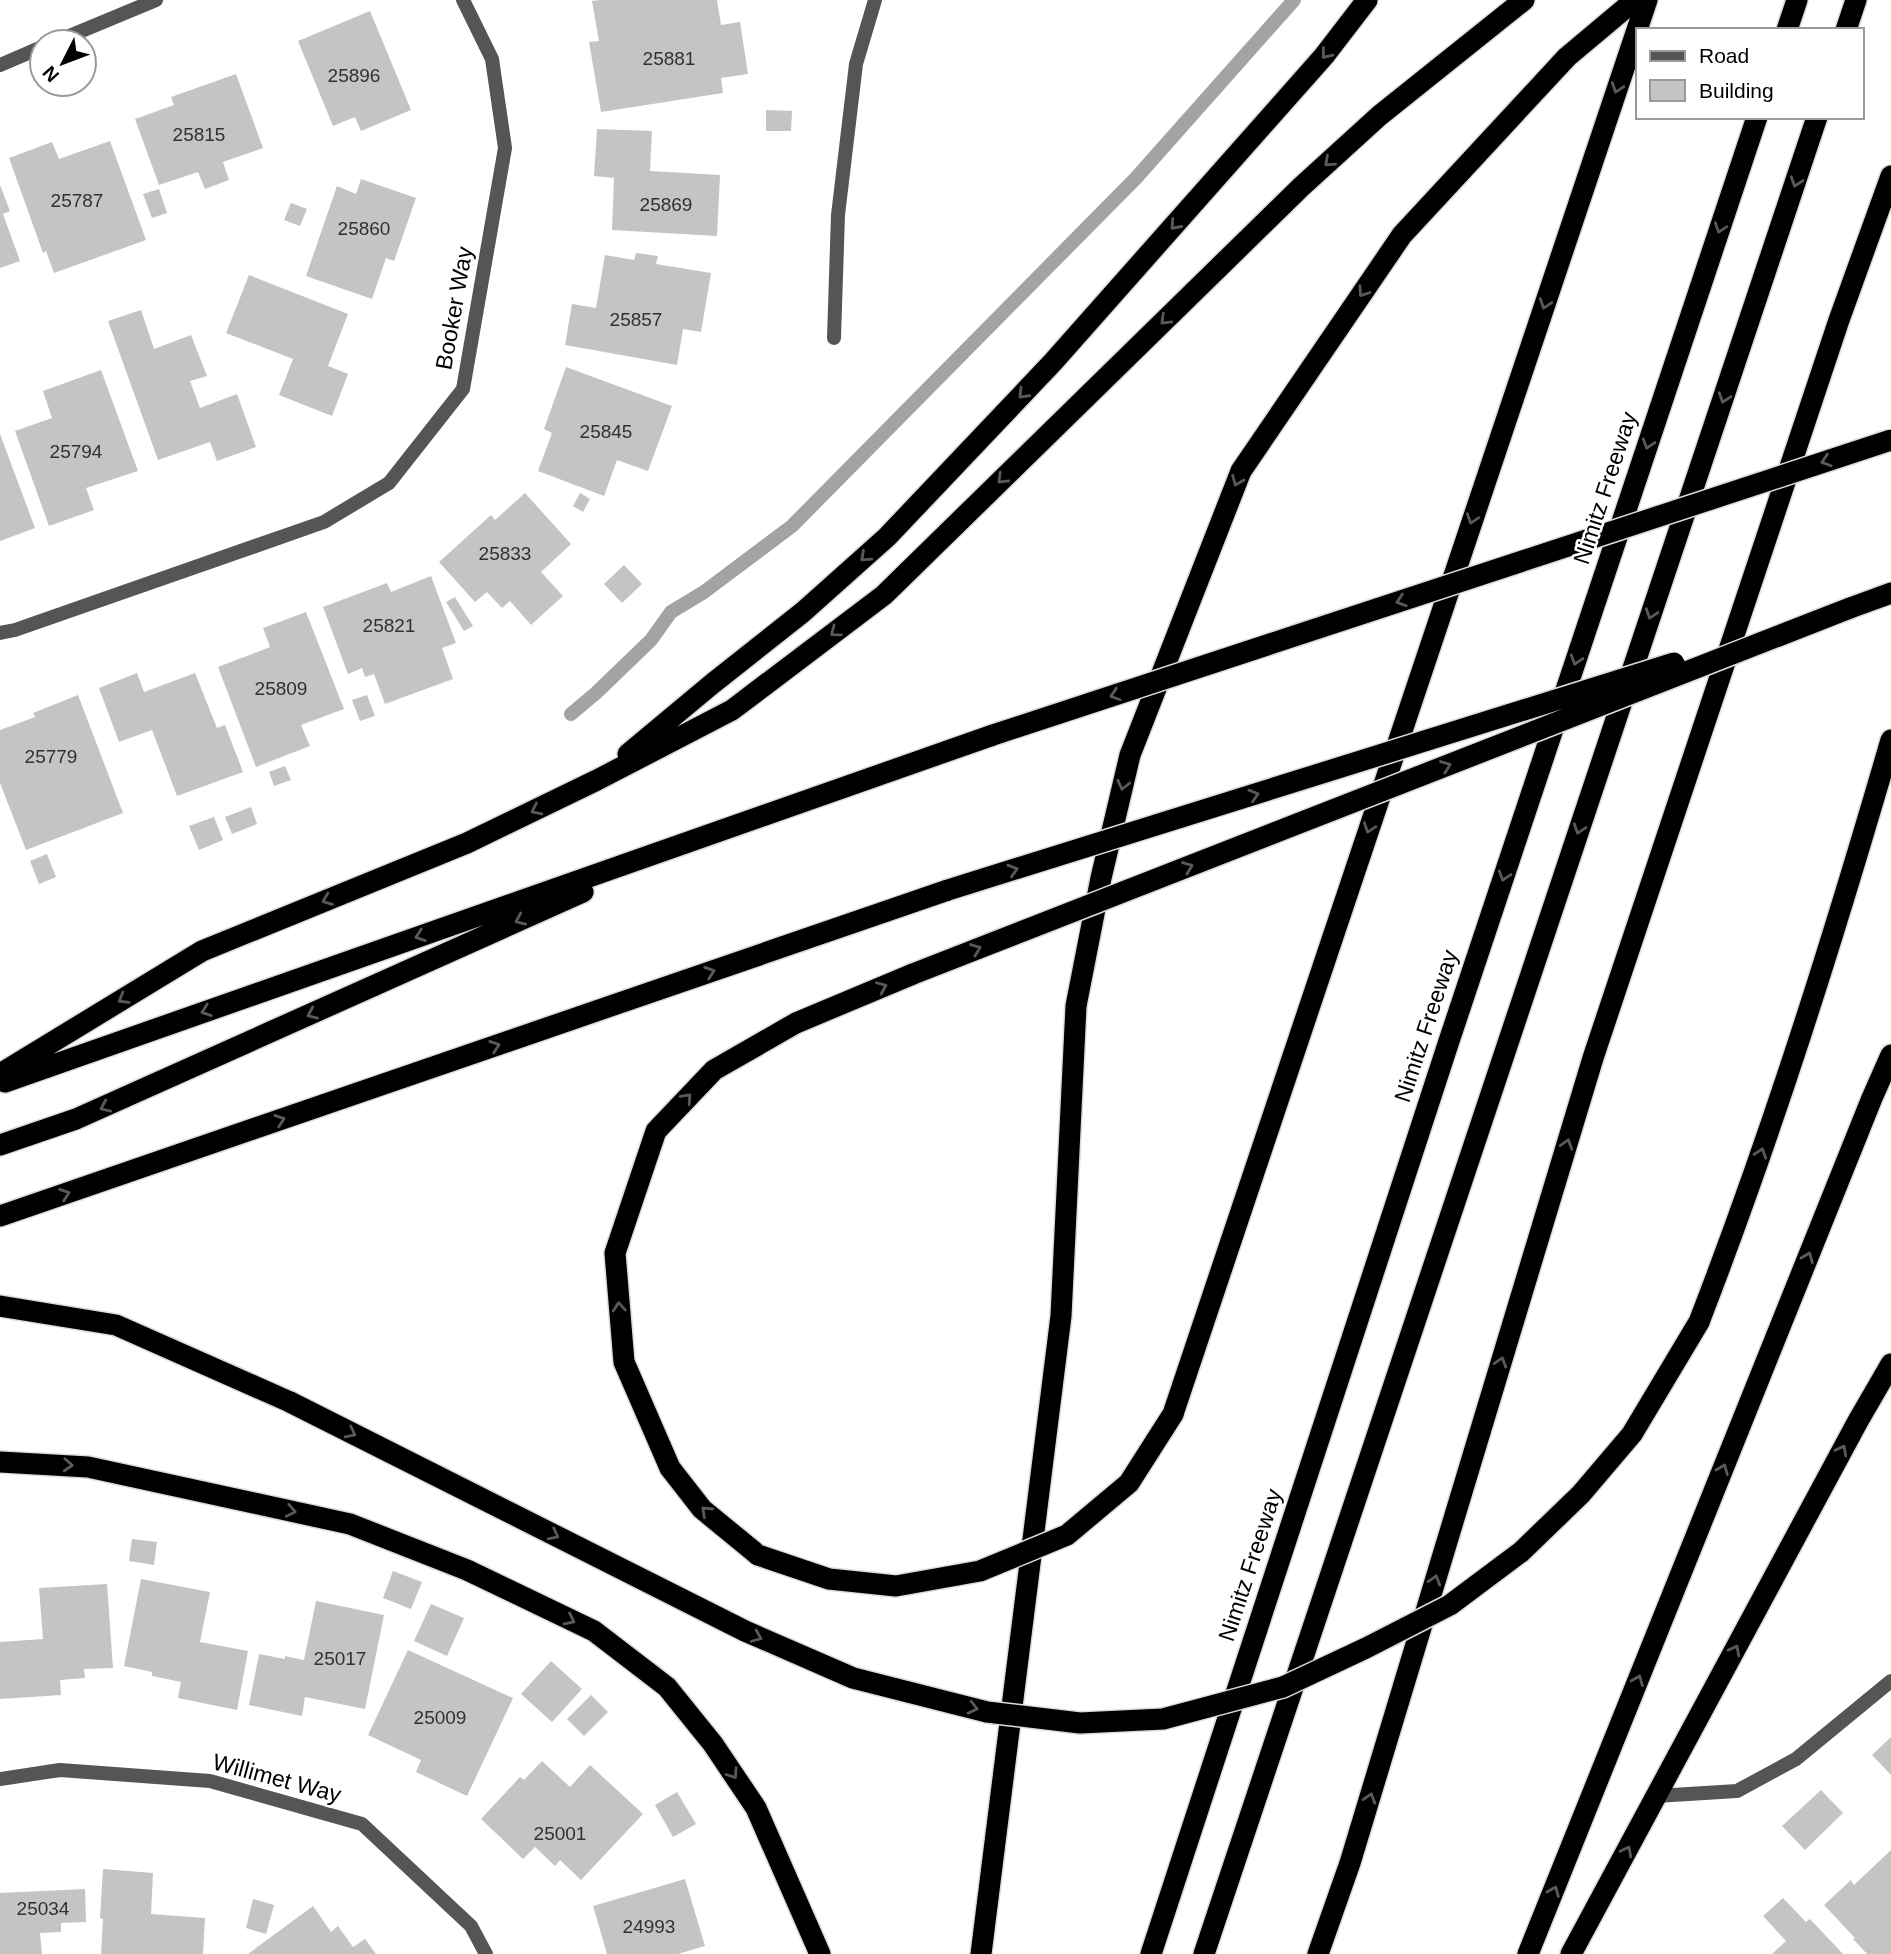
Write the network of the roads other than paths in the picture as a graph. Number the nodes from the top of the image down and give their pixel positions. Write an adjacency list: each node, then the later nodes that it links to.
1 (156, 0): 10 (street)
2 (463, 0): 24 (street, Booker Way)
3 (875, 0): 20 (street)
4 (1367, 0): 26 (highway, one-way to 26)
5 (1524, 0): 26 (highway, one-way to 26)
6 (1635, 0): 45 (highway, one-way to 45)
7 (1647, 0): 11 (highway, one-way to 11, bridge)
8 (1797, 0): 12 (highway)
9 (1856, 0): 13 (highway)
10 (89, 28)
11 (1638, 28)
12 (1788, 28)
13 (1847, 28)
14 (1636, 33): 27 (highway, one-way to 27, bridge)
15 (28, 53): 16 (street)
16 (0, 65)
17 (1756, 119): 46 (highway, Nimitz Freeway, one-way to 46)
18 (1816, 119): 47 (highway, one-way to 47)
19 (1891, 176): 48 (highway, one-way to 19)
20 (834, 338)
21 (1891, 440): 31 (highway, one-way to 31, bridge)
22 (1891, 593): 23 (highway)
23 (1850, 608): 30 (highway, one-way to 23, bridge); 36 (highway, one-way to 23, bridge)
24 (0, 633)
25 (1891, 740): 37 (highway, one-way to 25, bridge)
26 (597, 780): 33 (highway, one-way to 33)
27 (1381, 791)
28 (1381, 791): 29 (highway, one-way to 29, bridge)
29 (1381, 791)
30 (1381, 791)
31 (716, 832): 34 (highway, one-way to 34); 35 (highway, one-way to 35)
32 (1891, 1055): 49 (highway, one-way to 32)
33 (0, 1074)
34 (0, 1083)
35 (0, 1145)
36 (0, 1216)
37 (0, 1306)
38 (1891, 1364): 42 (highway, one-way to 38)
39 (0, 1462): 44 (highway, one-way to 44)
40 (1891, 1681): 42 (street)
41 (0, 1779): 43 (street, Willimet Way)
42 (1656, 1796): 50 (highway, one-way to 42)
43 (486, 1954)
44 (820, 1954)
45 (981, 1954)
46 (1151, 1954)
47 (1204, 1954)
48 (1318, 1954)
49 (1528, 1954)
50 (1571, 1954)

